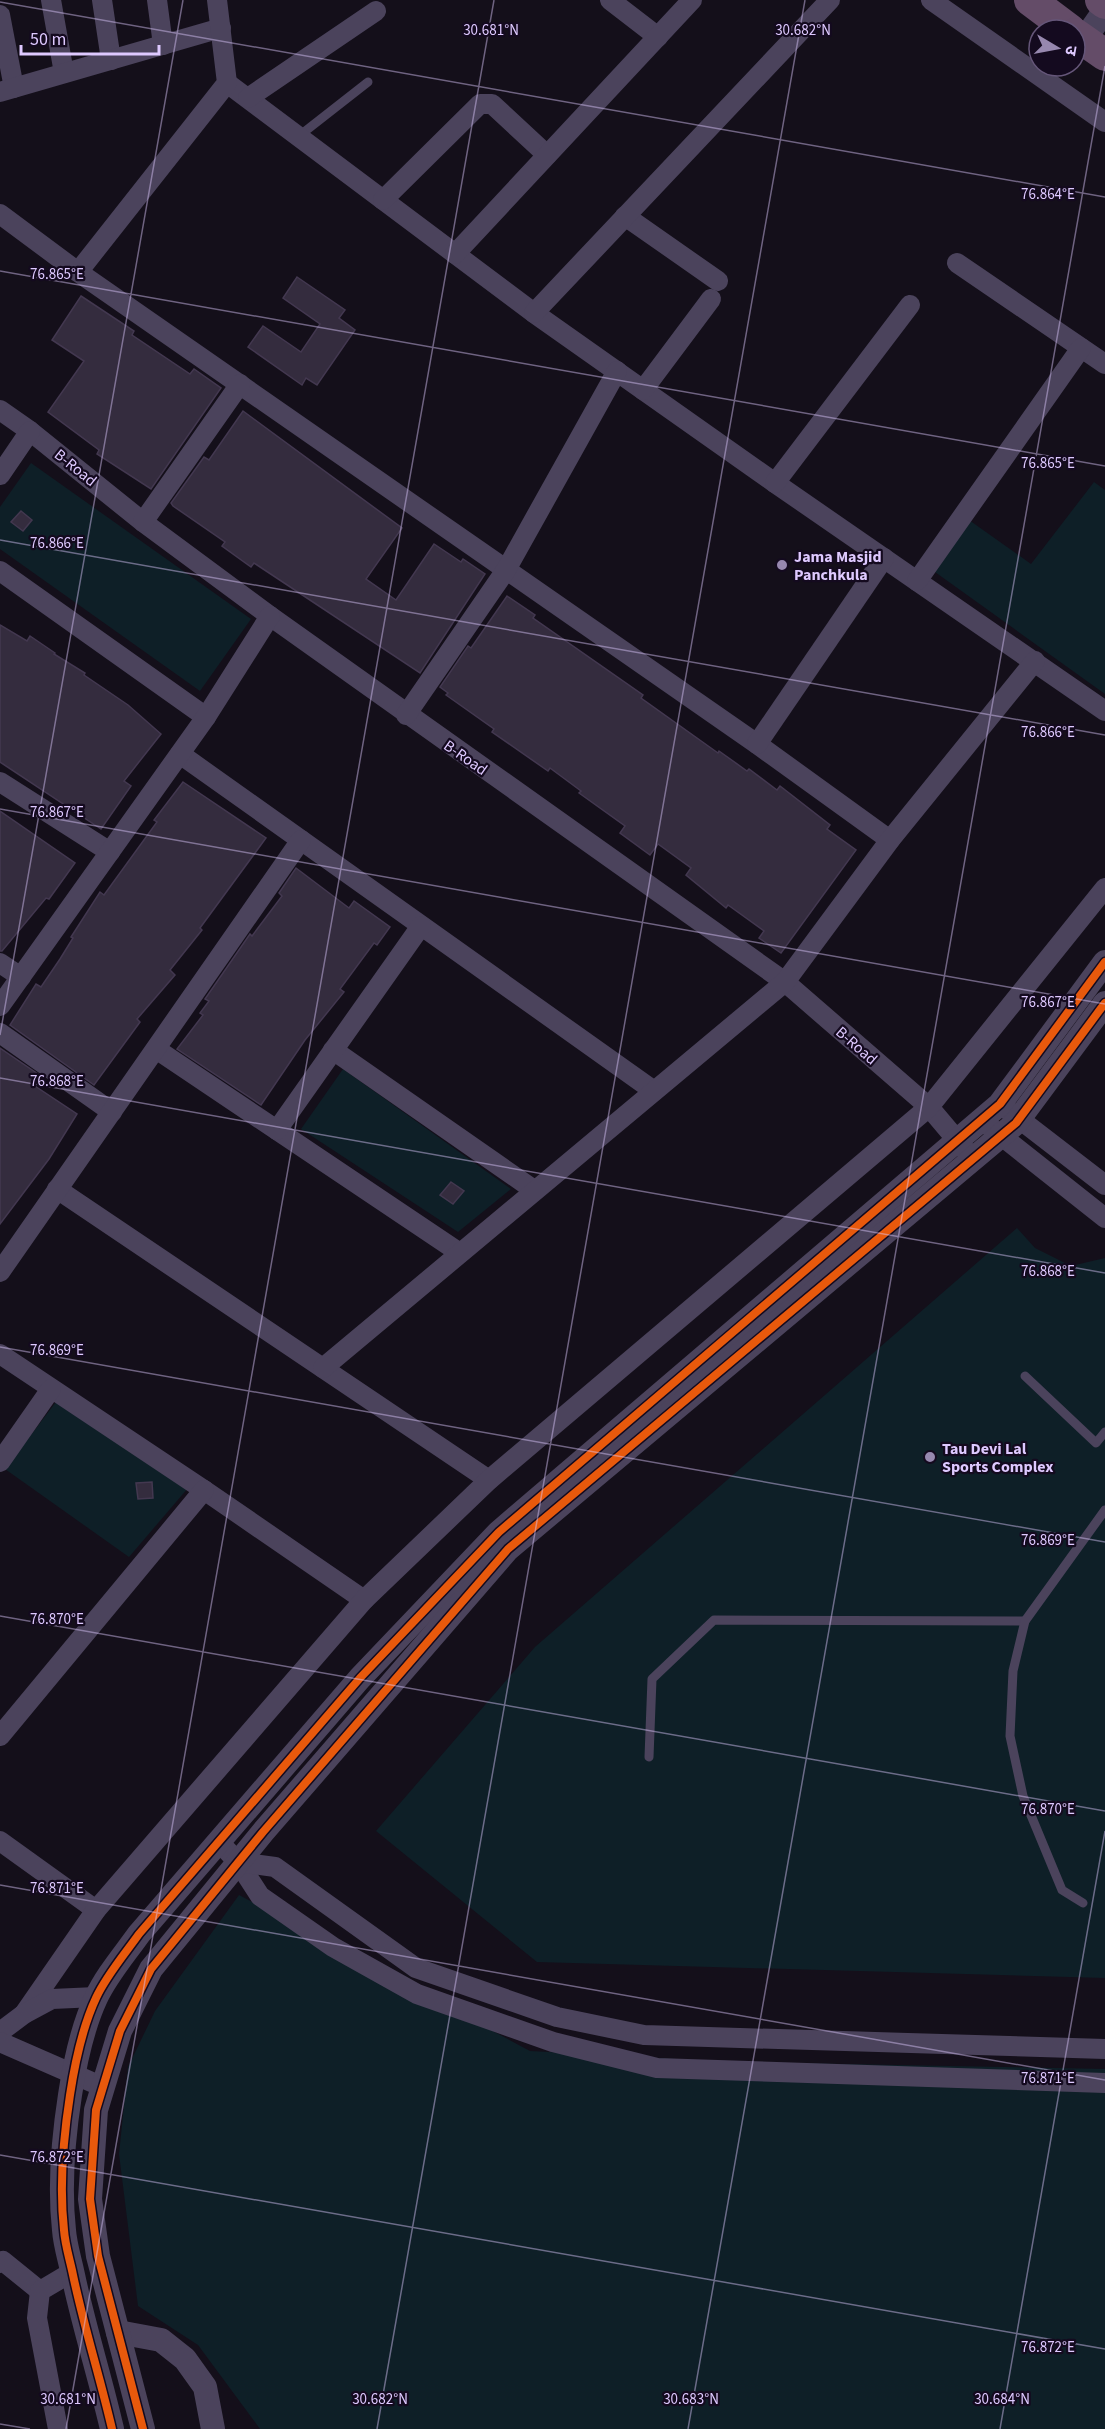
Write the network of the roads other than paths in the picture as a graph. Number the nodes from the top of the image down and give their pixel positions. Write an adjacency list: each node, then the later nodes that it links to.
1 (51, 0): 19 (street)
2 (102, 0): 18 (street)
3 (157, 0): 17 (street)
4 (217, 0): 14 (street)
5 (610, 0): 16 (street)
6 (692, 0): 16 (street)
7 (830, 0): 29 (street)
8 (931, 0): 24 (street)
9 (1030, 0): 13 (highway)
10 (1105, 10): 15 (street)
11 (376, 11): 23 (street)
12 (0, 15): 22 (street)
13 (1054, 18)
14 (221, 28): 17 (street); 21 (street)
15 (1087, 35)
16 (658, 37): 26 (street)
17 (164, 45): 18 (street)
18 (111, 60): 19 (street)
19 (64, 73): 22 (street)
20 (368, 82): 25 (lane)
21 (227, 83): 23 (street); 32 (street)
22 (7, 90)
23 (248, 98): 25 (street)
24 (1105, 122)
25 (299, 136): 27 (street)
26 (547, 155): 27 (street); 30 (street)
27 (383, 200): 30 (street)
28 (0, 214): 32 (street)
29 (626, 216): 34 (street); 39 (street)
30 (455, 254): 34 (street)
31 (957, 263): 35 (street)
32 (78, 272): 38 (street)
33 (910, 305): 43 (street)
34 (534, 313): 37 (street)
35 (1081, 348): 36 (street); 48 (street)
36 (1105, 364)
37 (617, 371): 39 (street); 46 (street)
38 (240, 384): 44 (street); 46 (street)
39 (642, 390): 43 (street)
40 (0, 410): 41 (street, B-Road)
41 (30, 431): 42 (street); 44 (street, B-Road)
42 (0, 476)
43 (775, 483): 45 (street)
44 (143, 522): 49 (street, B-Road)
45 (884, 558): 48 (street); 54 (street)
46 (506, 570): 52 (street); 54 (street)
47 (0, 571): 53 (street)
48 (917, 581): 50 (street)
49 (270, 616): 52 (street, B-Road); 53 (street)
50 (1035, 661): 51 (street); 58 (street)
51 (1105, 711)
52 (406, 715): 65 (street, B-Road)
53 (206, 717): 55 (street)
54 (757, 744): 58 (street)
55 (180, 754): 57 (street); 59 (street)
56 (0, 782): 59 (street)
57 (301, 840): 61 (street); 69 (street)
58 (890, 840): 65 (street)
59 (110, 852): 64 (street)
60 (1105, 888): 73 (street)
61 (421, 926): 70 (street); 71 (street)
62 (1105, 962): 72 (street)
63 (0, 963): 64 (street)
64 (21, 977): 67 (street)
65 (785, 982): 71 (street); 73 (street, B-Road)
66 (1105, 1003): 75 (street)
67 (0, 1006)
68 (0, 1033): 74 (street)
69 (156, 1049): 74 (street); 77 (street)
70 (333, 1050): 77 (street); 83 (street)
71 (654, 1091): 83 (street)
72 (1000, 1104): 75 (street); 76 (street)
73 (929, 1107): 79 (street, B-Road); 93 (street)
74 (112, 1112): 82 (street)
75 (1019, 1119): 78 (street); 81 (street)
76 (981, 1120): 78 (street); 79 (street)
77 (277, 1130): 85 (street)
78 (1001, 1136): 80 (street); 84 (street)
79 (957, 1140): 80 (street, B-Road); 101 (street)
80 (973, 1159): 102 (street)
81 (1105, 1185)
82 (57, 1189): 86 (street); 88 (street)
83 (534, 1190): 85 (street)
84 (1105, 1218)
85 (460, 1253): 88 (street)
86 (0, 1272)
87 (0, 1354): 90 (street)
88 (323, 1368): 93 (street)
89 (1024, 1376): 91 (lane)
90 (51, 1389): 92 (street); 94 (street)
91 (1105, 1432)
92 (0, 1462)
93 (489, 1480): 96 (street)
94 (204, 1490): 96 (street); 98 (street)
95 (1105, 1510): 97 (lane)
96 (364, 1600): 104 (street)
97 (1025, 1622): 99 (lane); 103 (lane)
98 (0, 1736)
99 (649, 1757)
100 (0, 1841): 104 (street)
101 (218, 1841): 102 (street); 105 (street)
102 (238, 1862): 108 (street); 110 (street); 111 (street)
103 (1083, 1903)
104 (96, 1910): 106 (street)
105 (96, 1997): 106 (street); 109 (street)
106 (24, 2014): 107 (street)
107 (2, 2045): 109 (street)
108 (1105, 2049)
109 (73, 2076): 111 (street); 113 (street)
110 (1105, 2083)
111 (103, 2087): 115 (street)
112 (1, 2261): 114 (street)
113 (72, 2272): 114 (street); 117 (street)
114 (40, 2290): 116 (street)
115 (118, 2332): 118 (street); 119 (street)
116 (58, 2429)
117 (112, 2429)
118 (143, 2429)
119 (213, 2429)

